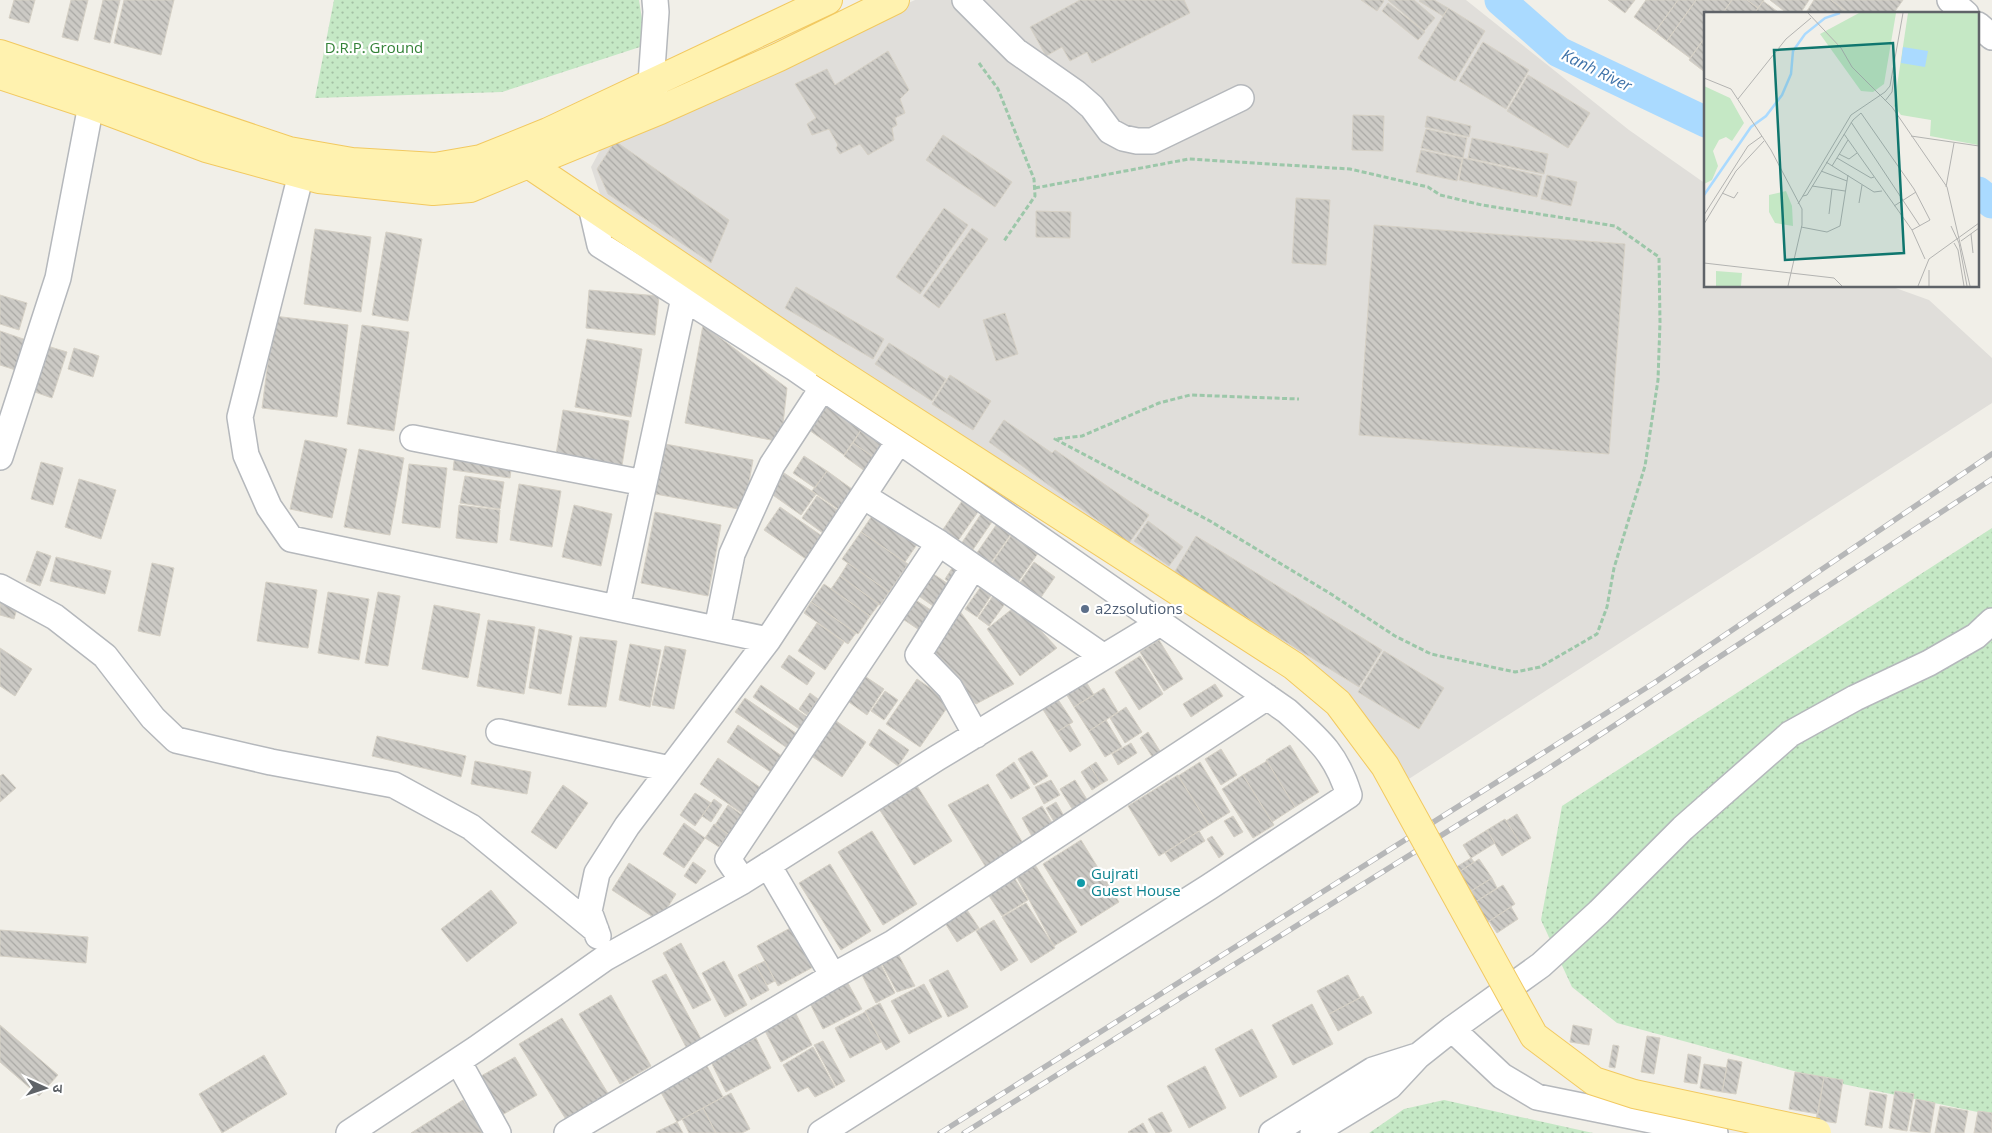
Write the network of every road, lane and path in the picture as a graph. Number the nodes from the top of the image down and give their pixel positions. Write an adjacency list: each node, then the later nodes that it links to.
1 (828, 0): 12 (main road)
2 (895, 0): 15 (main road)
3 (1950, 0): 6 (street)
4 (978, 3): 13 (street)
5 (660, 4): 12 (street)
6 (1964, 12)
7 (1980, 27): 8 (street)
8 (1992, 37)
9 (0, 54): 16 (main road)
10 (978, 63): 19 (path)
11 (0, 75): 14 (main road)
12 (651, 83): 15 (street); 16 (main road)
13 (1241, 98)
14 (91, 105): 18 (main road); 27 (street)
15 (660, 110): 17 (main road)
16 (506, 149): 17 (main road)
17 (529, 164): 18 (main road); 20 (main road)
18 (300, 174): 33 (street)
19 (1035, 188): 21 (path); 24 (path)
20 (591, 206): 22 (street); 23 (main road)
21 (1004, 241)
22 (684, 298): 23 (street); 28 (street)
23 (823, 375): 26 (street); 36 (street); 58 (main road, bridge)
24 (1300, 399)
25 (413, 438): 28 (street)
26 (899, 441): 29 (street); 35 (street)
27 (0, 457)
28 (644, 483): 33 (street)
29 (863, 496): 30 (street); 37 (street)
30 (939, 543): 31 (street); 44 (street)
31 (973, 567): 38 (street); 41 (street)
32 (0, 587): 45 (street)
33 (617, 608): 36 (street)
34 (1992, 621): 48 (street)
35 (1160, 623): 38 (street); 39 (street)
36 (717, 629): 37 (street)
37 (768, 640): 42 (street)
38 (1104, 657): 41 (street)
39 (1267, 697): 47 (street); 54 (street)
40 (499, 732): 42 (street)
41 (976, 735): 43 (street)
42 (670, 769): 45 (street)
43 (768, 865): 44 (street); 47 (street)
44 (743, 881): 46 (street)
45 (596, 930): 46 (street)
46 (605, 958): 50 (street)
47 (833, 976): 53 (street)
48 (1452, 1029): 49 (street); 57 (street)
49 (1418, 1056): 55 (street); 56 (street)
50 (458, 1061): 51 (street); 52 (street)
51 (349, 1133)
52 (498, 1133)
53 (567, 1133)
54 (821, 1133)
55 (1272, 1133)
56 (1313, 1133)
57 (1715, 1133)
58 (1817, 1133)

